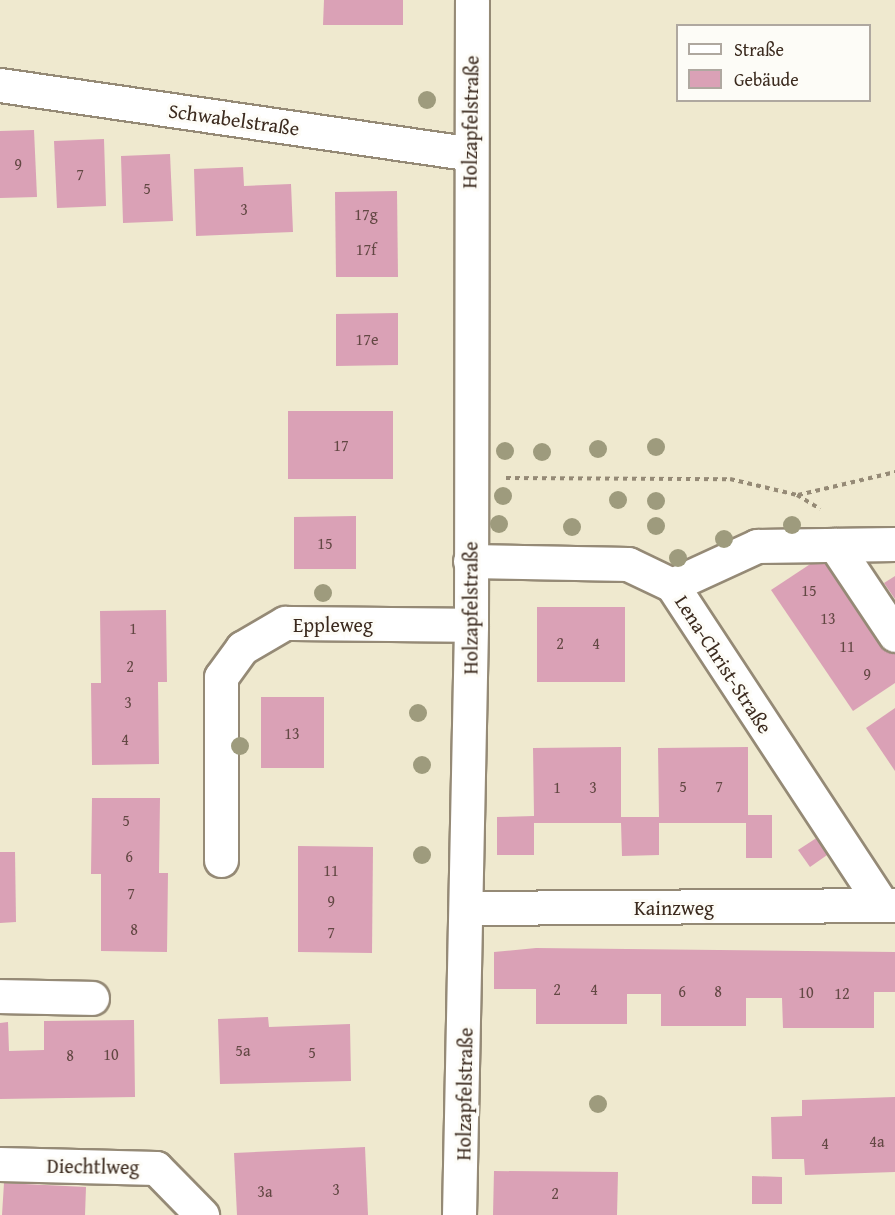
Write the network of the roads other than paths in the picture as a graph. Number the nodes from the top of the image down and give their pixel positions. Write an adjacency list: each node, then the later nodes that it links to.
1 (472, 0): 3 (street, Holzapfelstraße)
2 (0, 85): 3 (street, Schwabelstraße)
3 (468, 153): 6 (street, Holzapfelstraße)
4 (895, 544): 5 (street)
5 (835, 545): 7 (street); 9 (street)
6 (470, 561): 7 (street, Lena-Christ-Straße); 8 (street, Holzapfelstraße)
7 (672, 585): 11 (street, Lena-Christ-Straße)
8 (471, 625): 10 (street, Eppleweg); 12 (street, Holzapfelstraße)
9 (895, 635)
10 (221, 860)
11 (888, 905): 12 (street, Kainzweg)
12 (466, 908): 17 (street, Holzapfelstraße)
13 (0, 996): 14 (street)
14 (92, 998)
15 (0, 1164): 16 (street, Diechtlweg)
16 (202, 1215)
17 (459, 1215)

